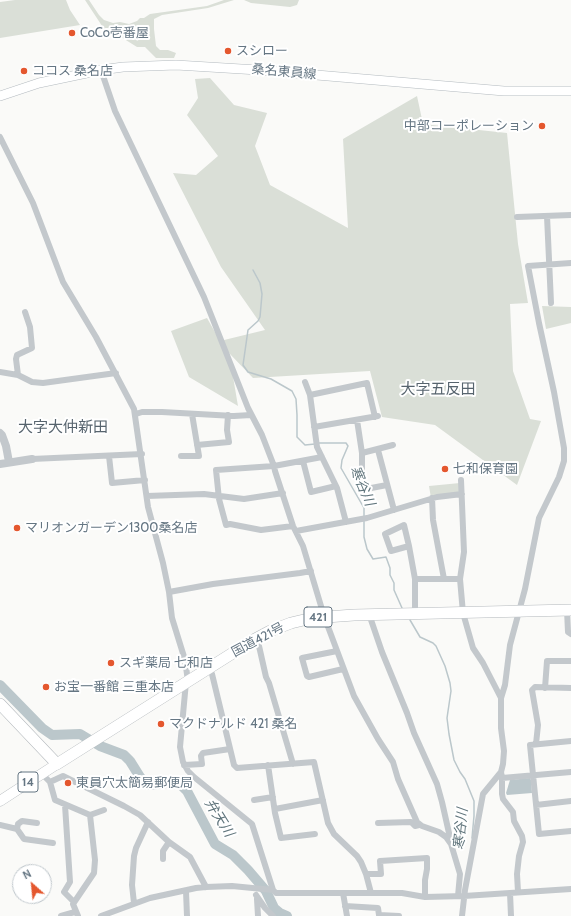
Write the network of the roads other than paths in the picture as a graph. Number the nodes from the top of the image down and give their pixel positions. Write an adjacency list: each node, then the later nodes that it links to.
1 (101, 70): 2 (main road, 桑名東員線); 3 (main road, 桑名東員線); 19 (street)
2 (571, 91)
3 (0, 96)
4 (0, 137): 13 (street)
5 (571, 215): 6 (street)
6 (547, 216): 7 (street); 9 (street)
7 (517, 217)
8 (571, 263): 9 (street)
9 (550, 264): 10 (street); 56 (street)
10 (551, 303)
11 (25, 312): 14 (street)
12 (0, 372): 14 (street)
13 (116, 373): 14 (street); 17 (street)
14 (18, 375)
15 (305, 382): 16 (street)
16 (310, 395): 21 (street); 22 (street)
17 (136, 414): 18 (street); 27 (street)
18 (192, 414): 20 (street); 24 (street)
19 (252, 415): 20 (street); 36 (street)
20 (228, 416): 24 (street)
21 (357, 420): 22 (street); 28 (street)
22 (314, 427): 31 (street)
23 (0, 433): 34 (street)
24 (198, 445): 30 (street)
25 (393, 445): 26 (street)
26 (378, 450): 28 (street); 39 (street)
27 (142, 454): 29 (street); 37 (street)
28 (362, 454): 39 (street)
29 (109, 456): 32 (street); 37 (street)
30 (181, 456)
31 (322, 457): 33 (street); 40 (street)
32 (32, 459): 34 (street)
33 (303, 461): 36 (street); 40 (street)
34 (9, 462): 35 (street)
35 (0, 464)
36 (274, 466): 41 (street); 44 (street)
37 (145, 480): 43 (street)
38 (461, 480): 42 (street)
39 (387, 485): 46 (street)
40 (336, 486): 47 (street)
41 (283, 493): 44 (street); 48 (street)
42 (462, 494): 45 (street); 53 (street)
43 (147, 496): 44 (street); 54 (street)
44 (218, 496): 48 (street)
45 (432, 498): 46 (street); 52 (street)
46 (394, 510): 47 (street)
47 (346, 522): 48 (street)
48 (294, 528): 50 (street)
49 (409, 546): 49 (street); 51 (street)
50 (311, 571): 54 (street); 60 (street)
51 (415, 579): 52 (street); 59 (street)
52 (444, 579): 53 (street)
53 (460, 579): 57 (street)
54 (169, 592): 67 (street)
55 (569, 610): 56 (highway, 国道421号 / 421); 61 (street)
56 (520, 611): 57 (highway, 国道421号 / 421); 70 (street)
57 (463, 612): 59 (highway, 国道421号 / 421); 70 (street)
58 (369, 614): 59 (highway, 国道421号 / 421); 60 (highway, 国道421号 / 421); 104 (street)
59 (415, 614)
60 (324, 616): 62 (highway, 国道421号 / 421); 63 (street)
61 (571, 634)
62 (255, 639): 65 (highway, 国道421号 / 421); 76 (street)
63 (337, 650): 66 (street); 66 (street)
64 (571, 661): 68 (street)
65 (209, 668): 67 (highway, 国道421号 / 421); 74 (street)
66 (343, 669): 97 (street)
67 (187, 682): 75 (highway, 国道421号 / 421); 77 (street)
68 (545, 688): 69 (street); 73 (street)
69 (571, 688)
70 (500, 698): 81 (street)
71 (0, 704): 75 (highway)
72 (571, 741): 73 (street)
73 (536, 744): 82 (street)
74 (230, 749): 77 (street); 78 (street)
75 (57, 764): 80 (main road, 14)
76 (293, 764): 78 (street); 86 (street)
77 (184, 765): 109 (street)
78 (268, 765): 84 (street)
79 (571, 772): 82 (street)
80 (42, 774): 83 (street); 87 (main road, 14)
81 (502, 775): 82 (street); 113 (street); 117 (street)
82 (533, 775): 90 (street)
83 (50, 782): 89 (street); 94 (street)
84 (273, 797): 85 (street); 91 (street)
85 (254, 800)
86 (323, 800): 91 (street); 106 (street)
87 (0, 801)
88 (571, 801): 90 (street)
89 (65, 805): 93 (street); 118 (street)
90 (536, 805): 100 (street)
91 (274, 809): 101 (street)
92 (104, 810): 93 (street)
93 (90, 815): 118 (street)
94 (148, 822): 102 (street); 119 (street)
95 (37, 823): 99 (street)
96 (378, 823): 97 (street)
97 (419, 824): 104 (street)
98 (0, 825): 99 (street)
99 (17, 829): 103 (street)
100 (571, 831)
101 (315, 834)
102 (169, 842): 105 (street); 107 (street)
103 (53, 844)
104 (451, 844): 117 (street)
105 (163, 859)
106 (366, 874): 114 (street); 116 (street)
107 (206, 887): 110 (street); 111 (street)
108 (571, 889): 113 (street)
109 (271, 890): 111 (street); 112 (street)
110 (186, 891): 119 (street); 124 (street)
111 (257, 891): 125 (street); 126 (street)
112 (343, 892): 114 (street); 120 (street)
113 (518, 892): 115 (street)
114 (371, 893): 116 (street)
115 (510, 893): 117 (street); 130 (street)
116 (425, 896): 117 (street)
117 (460, 896): 129 (street)
118 (74, 902): 121 (street)
119 (134, 903): 123 (street)
120 (345, 906): 127 (street); 128 (street)
121 (76, 914): 122 (street)
122 (61, 916)
123 (101, 916)
124 (187, 916)
125 (258, 916)
126 (273, 916)
127 (347, 916)
128 (399, 916)
129 (462, 916)
130 (511, 916)

